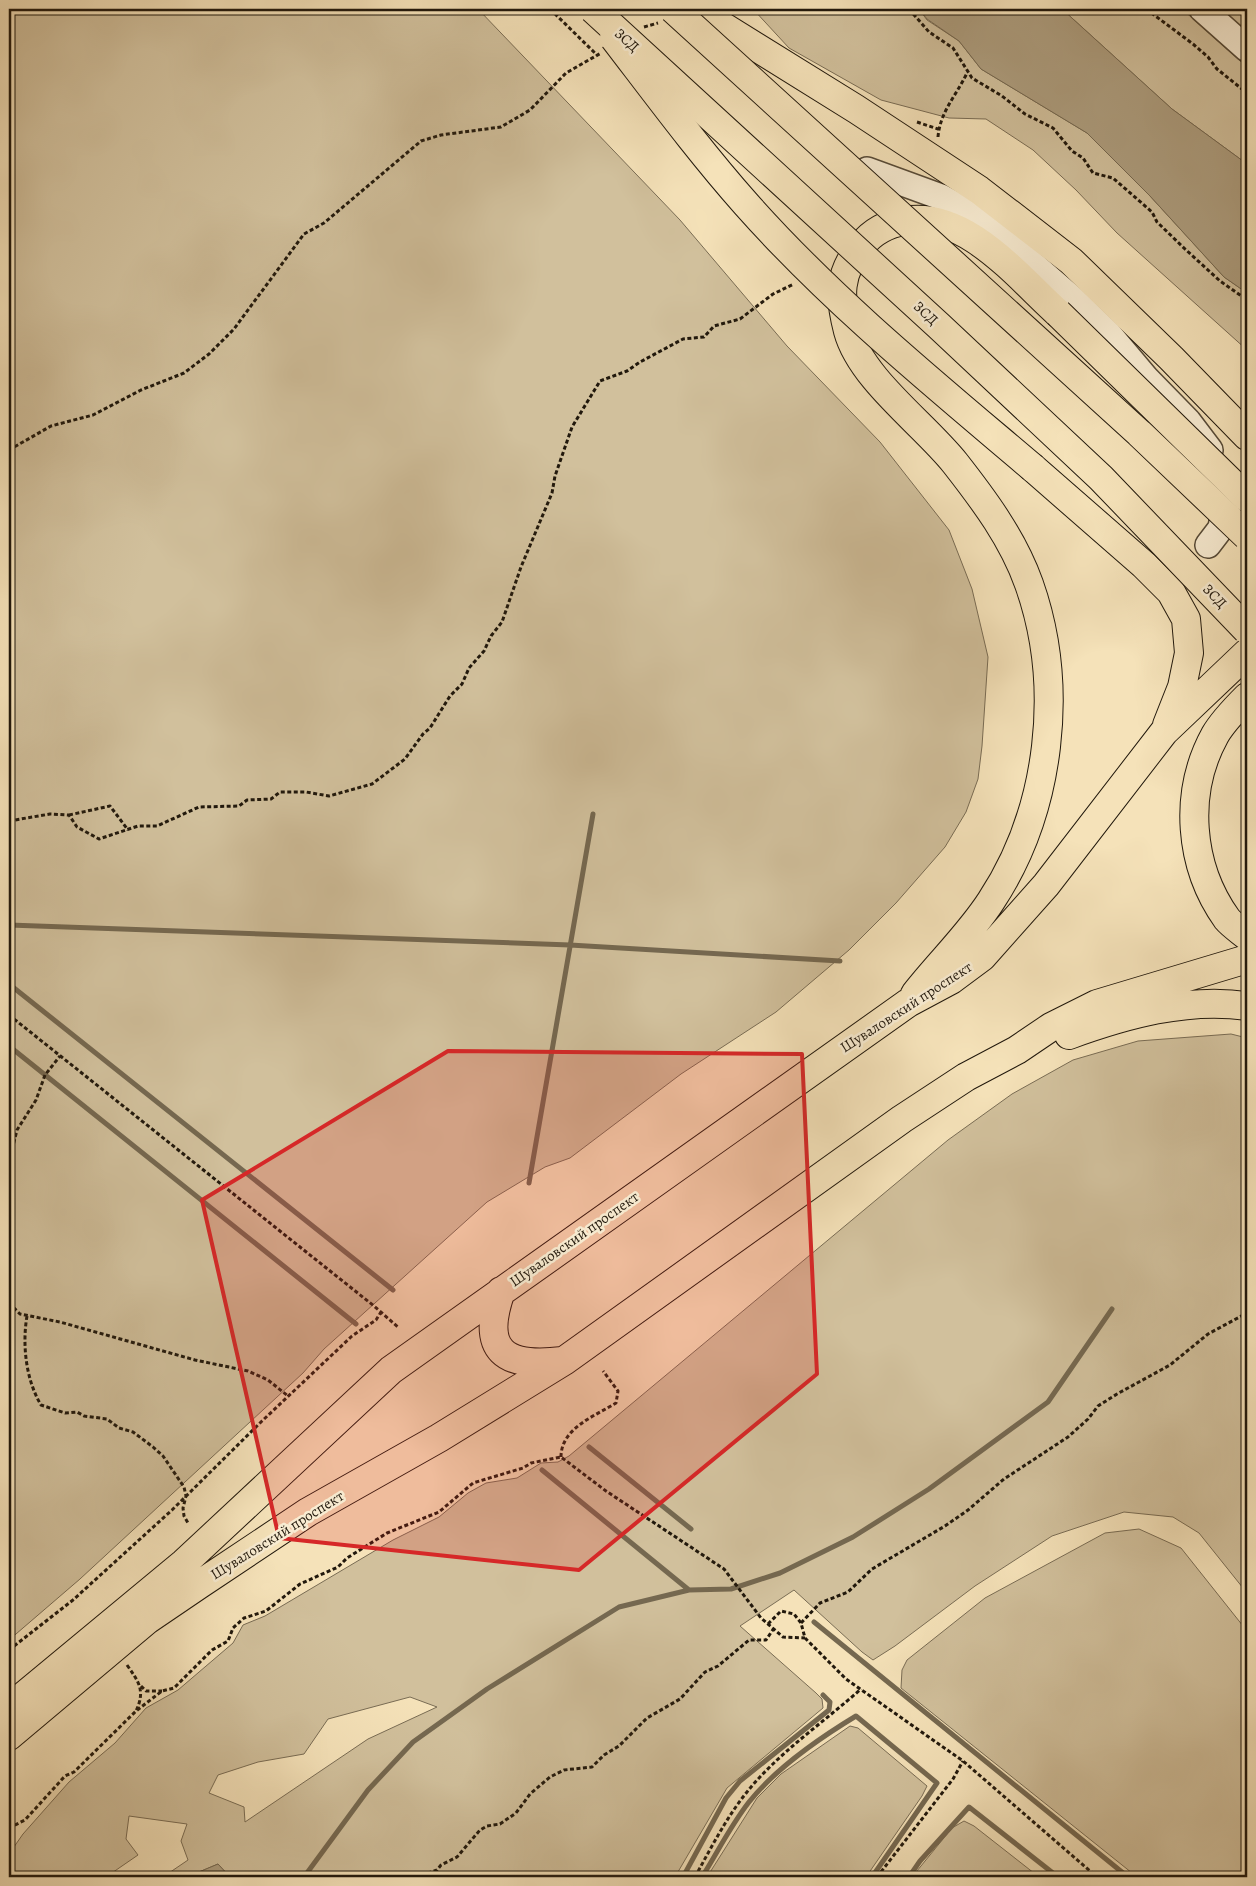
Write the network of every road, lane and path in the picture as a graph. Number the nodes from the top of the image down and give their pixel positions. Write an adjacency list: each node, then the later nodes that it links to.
1 (592, 9): 21 (main road, ЗСД, bridge); 24 (main road, bridge)
2 (695, 9): 16 (main road)
3 (909, 9): 10 (path)
4 (1146, 9): 11 (path)
5 (1202, 9): 8 (street)
6 (668, 14): 7 (path); 19 (main road, bridge)
7 (635, 29)
8 (1247, 49)
9 (605, 50): 17 (path)
10 (967, 73): 12 (path); 15 (path)
11 (1247, 93)
12 (937, 143)
13 (867, 170): 20 (street)
14 (799, 280): 27 (path)
15 (1247, 300)
16 (1247, 436)
17 (9, 450)
18 (1247, 498): 30 (main road, bridge)
19 (1247, 536)
20 (1208, 545)
21 (1247, 630)
22 (1247, 654): 24 (main road, Шуваловский проспект)
23 (1247, 697): 28 (main road)
24 (1164, 732): 30 (main road, Шуваловский проспект)
25 (69, 815): 26 (path); 27 (path); 27 (path)
26 (9, 821)
27 (128, 830)
28 (1247, 936)
29 (1247, 959): 33 (main road, Шуваловский проспект)
30 (908, 1003): 36 (main road, Шуваловский проспект)
31 (1247, 1006): 33 (main road)
32 (9, 1015): 34 (path)
33 (1017, 1050): 42 (main road, Шуваловский проспект)
34 (60, 1056): 35 (path); 38 (path)
35 (9, 1162)
36 (501, 1290): 42 (main road, Шуваловский проспект); 57 (main road, Шуваловский проспект)
37 (9, 1303): 40 (path)
38 (381, 1312): 41 (path); 44 (path)
39 (1247, 1313): 48 (path)
40 (27, 1316): 44 (path); 46 (path)
41 (398, 1328)
42 (564, 1361): 59 (main road, Шуваловский проспект)
43 (603, 1370): 45 (path)
44 (288, 1396): 46 (path)
45 (561, 1457): 49 (path); 56 (path)
46 (186, 1496): 47 (path); 52 (path)
47 (188, 1523)
48 (801, 1623): 49 (path); 51 (path)
49 (768, 1624): 50 (path)
50 (774, 1628): 51 (path); 62 (path)
51 (805, 1638): 55 (path)
52 (9, 1650)
53 (126, 1664): 54 (path)
54 (141, 1686): 56 (path); 58 (path)
55 (861, 1689): 60 (path); 63 (path)
56 (162, 1692): 58 (path)
57 (9, 1708)
58 (136, 1711): 61 (path)
59 (9, 1736)
60 (963, 1760): 64 (path); 65 (path)
61 (9, 1828)
62 (415, 1877)
63 (695, 1877)
64 (877, 1877)
65 (1098, 1877)

